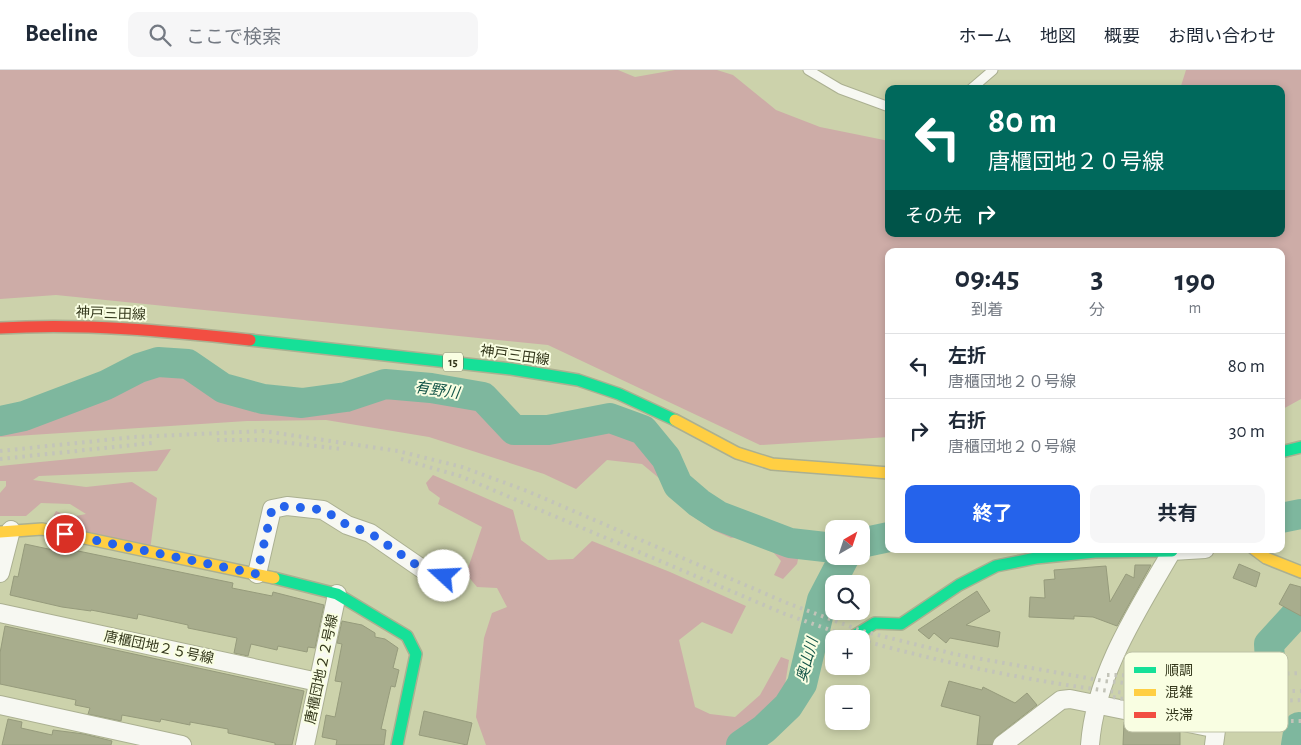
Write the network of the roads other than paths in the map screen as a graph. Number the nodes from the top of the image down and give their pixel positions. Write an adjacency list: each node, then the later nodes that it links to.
1 (808, 70): 4 (lane)
2 (994, 70): 3 (lane)
3 (976, 85)
4 (885, 105)
5 (0, 328): 8 (main road, 神戸三田線 / 15)
6 (1301, 446): 7 (main road)
7 (1285, 451)
8 (885, 473)
9 (5, 531): 14 (street); 15 (main road)
10 (1084, 553): 19 (main road)
11 (1171, 553): 21 (street)
12 (1259, 553): 13 (main road)
13 (1301, 572)
14 (0, 573)
15 (257, 574): 16 (street); 17 (main road)
16 (457, 577)
17 (337, 594): 20 (street, 唐櫃団地２２号線); 27 (main road)
18 (0, 613): 20 (street, 唐櫃団地２５号線)
19 (864, 630)
20 (318, 682): 26 (street, 唐櫃団地２２号線)
21 (1096, 703): 23 (street); 28 (street); 29 (street)
22 (0, 705): 25 (street)
23 (1124, 709)
24 (1216, 732): 30 (street)
25 (182, 745)
26 (305, 745)
27 (397, 745)
28 (1002, 745)
29 (1090, 745)
30 (1214, 745)

